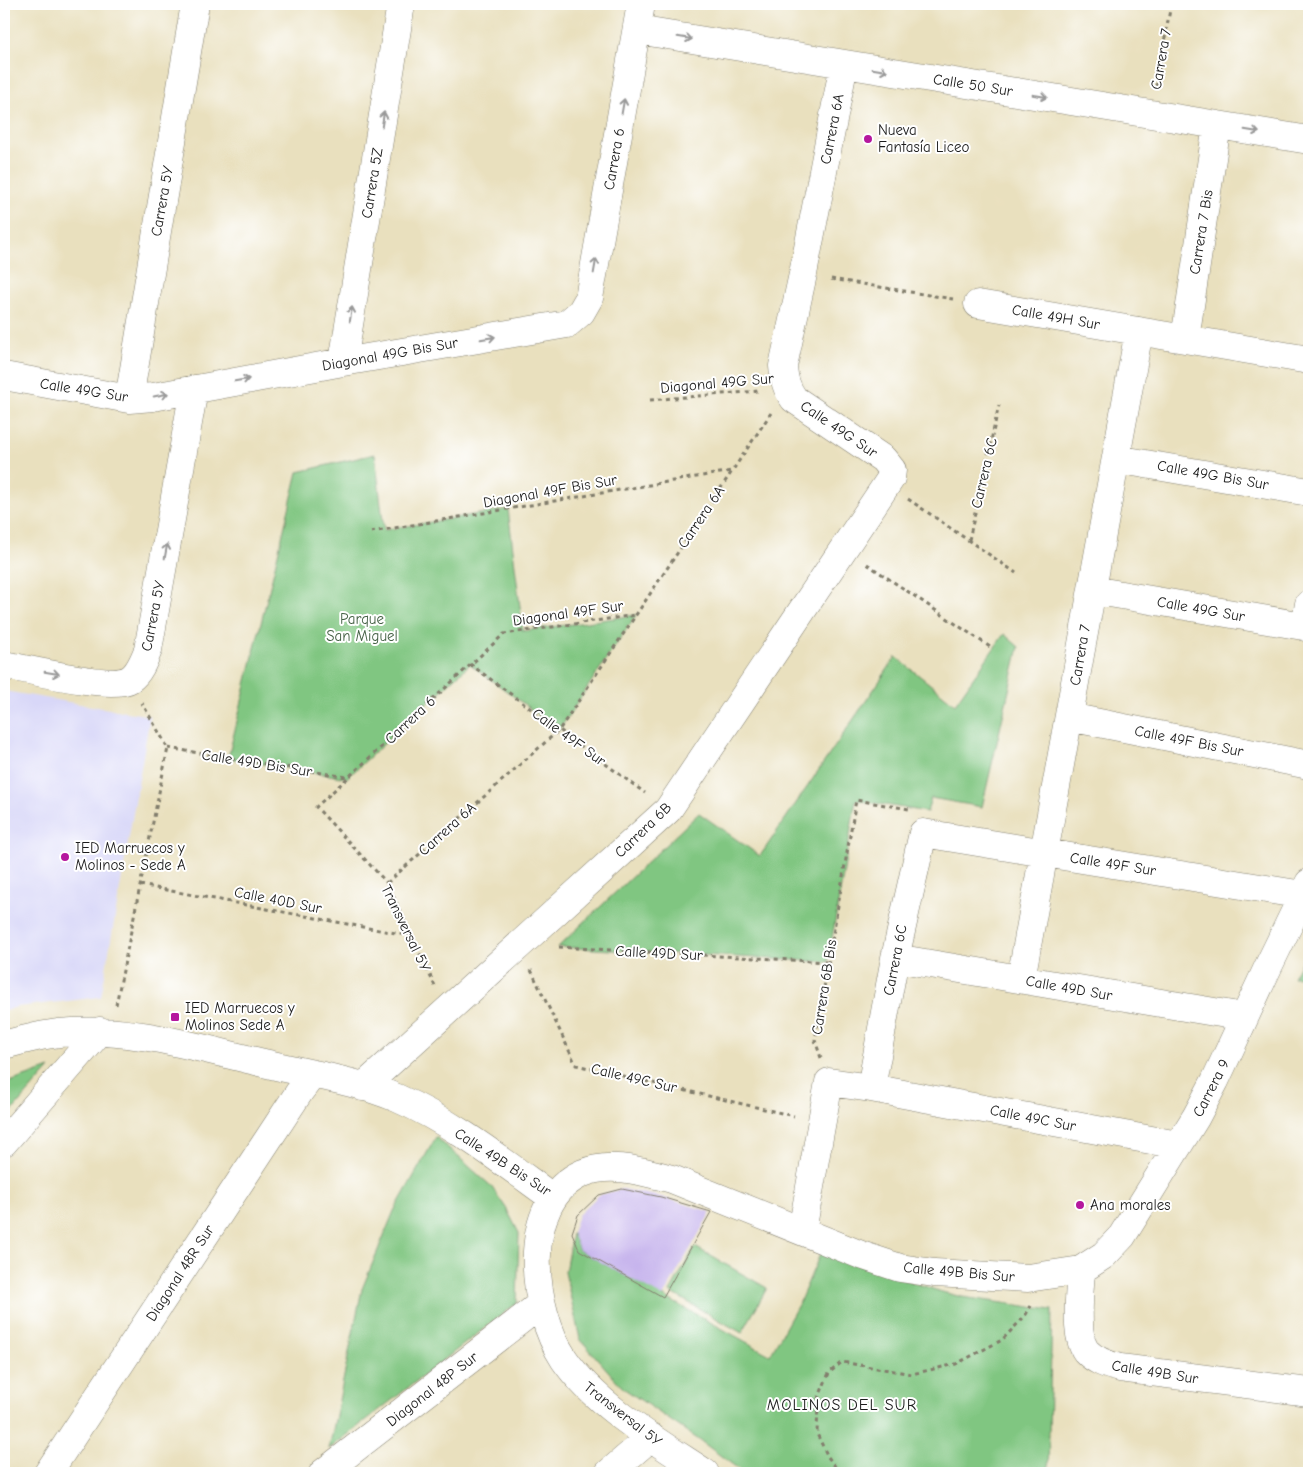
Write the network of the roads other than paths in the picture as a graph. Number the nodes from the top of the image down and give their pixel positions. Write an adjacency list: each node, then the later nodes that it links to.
1 (195, 4): 16 (street, Carrera 5Y)
2 (401, 4): 12 (street, Carrera 5Z, one-way to 2)
3 (639, 17): 4 (street, Calle 50 Sur, one-way to 4); 8 (street, Carrera 6, one-way to 3)
4 (844, 64): 5 (street, Calle 50 Sur, one-way to 5); 15 (street, Carrera 6A)
5 (1217, 125): 6 (street, Calle 50 Sur, one-way to 6); 10 (street, Carrera 7 Bis)
6 (1309, 140)
7 (978, 304): 9 (street, Calle 49H Sur)
8 (581, 312): 12 (street, Diagonal 49G Bis Sur, one-way to 8)
9 (1139, 331): 10 (street, Calle 49H Sur); 17 (street, Carrera 7)
10 (1185, 339): 11 (street, Calle 49H Sur)
11 (1309, 360)
12 (344, 362): 14 (street, Diagonal 49G Bis Sur, one-way to 12)
13 (4, 376): 16 (street, Calle 49G Sur)
14 (194, 389): 16 (street, Calle 49G Sur, one-way to 14); 22 (street, Carrera 5Y, one-way to 14)
15 (786, 389): 18 (street, Calle 49G Sur)
16 (129, 399)
17 (1116, 458): 19 (street, Calle 49G Bis Sur); 20 (street, Carrera 7)
18 (889, 477): 34 (street, Carrera 6B)
19 (1309, 492)
20 (1092, 590): 21 (street, Calle 49G Sur); 23 (street, Carrera 7)
21 (1308, 619)
22 (4, 664)
23 (1069, 717): 24 (street, Calle 49F Bis Sur); 26 (street, Carrera 7)
24 (1309, 765)
25 (923, 832): 26 (street, Calle 49F Sur); 28 (street, Carrera 6C)
26 (1044, 852): 27 (street, Calle 49F Sur); 29 (street, Carrera 7)
27 (1306, 889): 30 (street, Carrera 9)
28 (895, 958): 29 (street, Calle 49D Sur); 35 (street, Carrera 6C)
29 (1021, 980): 30 (street, Calle 49D Sur)
30 (1244, 1017): 37 (street, Carrera 9)
31 (100, 1031): 32 (street, Calle 49B Bis Sur); 33 (street, Calle 49B Bis Sur); 36 (street)
32 (4, 1045)
33 (313, 1074): 34 (street, Calle 49B Bis Sur); 44 (street, Diagonal 48R Sur)
34 (363, 1087): 38 (street, Calle 49B Bis Sur)
35 (871, 1088): 37 (street, Calle 49C Sur); 39 (street, Calle 49C Sur)
36 (4, 1142)
37 (1178, 1145): 40 (street, Carrera 9)
38 (553, 1198): 39 (street, Calle 49B Bis Sur); 41 (street, Transversal 5Y)
39 (802, 1231): 40 (street, Calle 49B Bis Sur)
40 (1081, 1270): 42 (street, Calle 49B Sur)
41 (541, 1304): 43 (street, Transversal 5Y); 45 (street, Diagonal 48P Sur)
42 (1309, 1392)
43 (651, 1436): 46 (street); 47 (street, Transversal 5Y)
44 (48, 1473)
45 (323, 1473)
46 (609, 1473)
47 (705, 1473)

